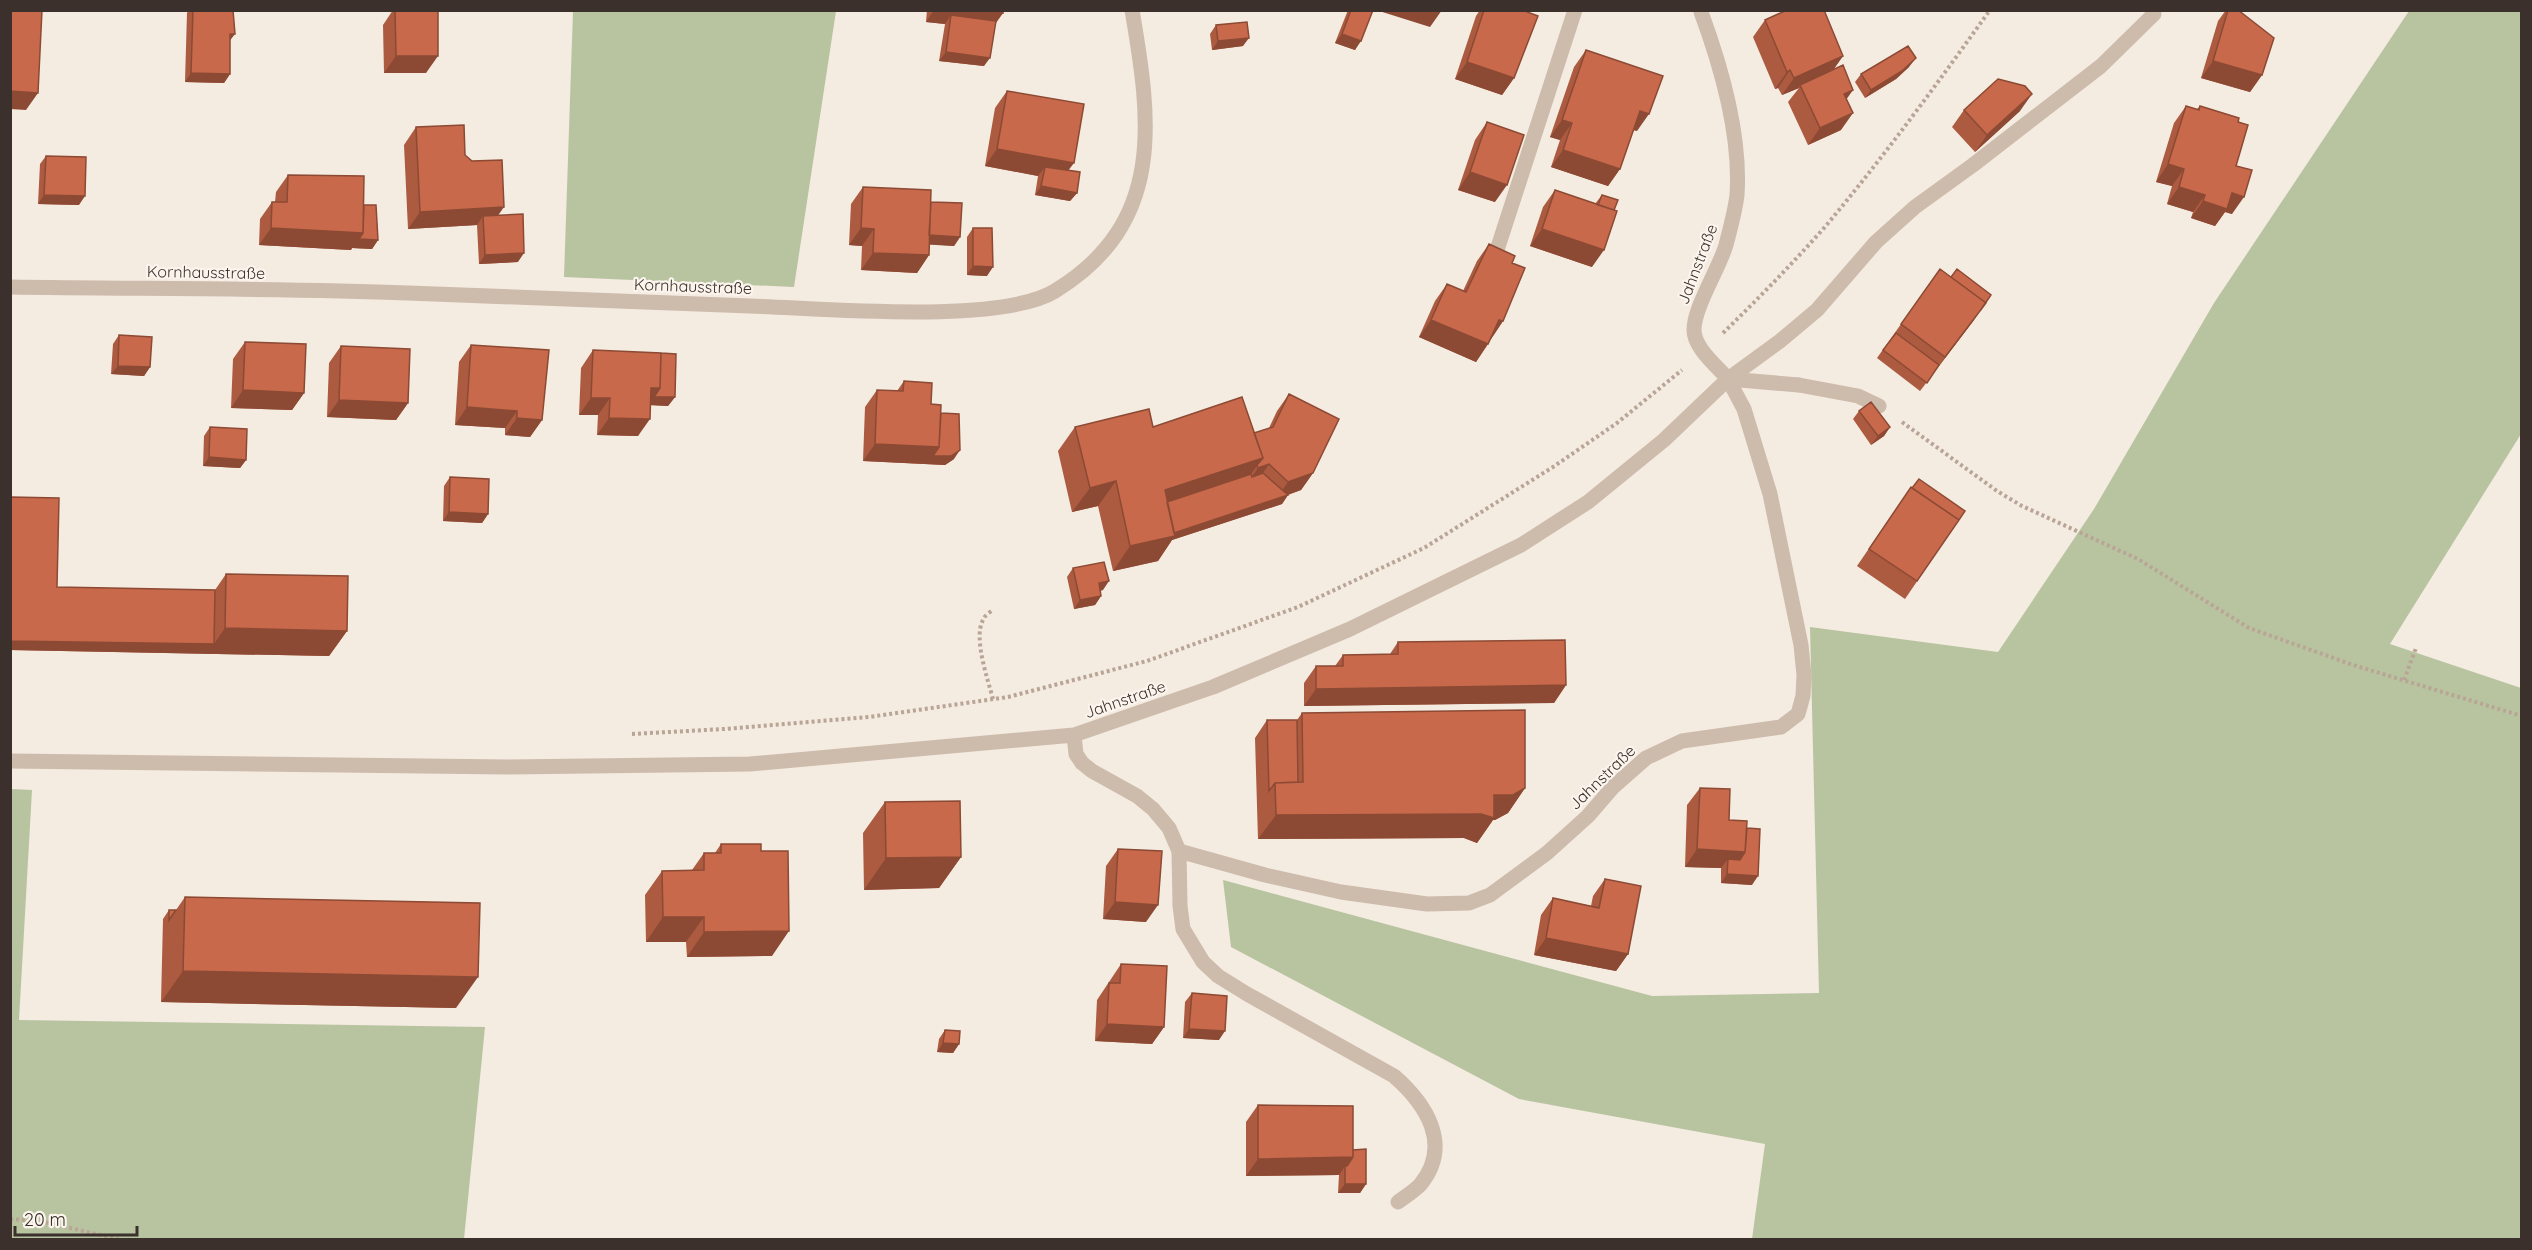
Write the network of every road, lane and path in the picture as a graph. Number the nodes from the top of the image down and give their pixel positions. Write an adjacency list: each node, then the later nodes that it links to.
1 (1132, 10): 7 (street, Kornhausstraße)
2 (1575, 10): 6 (street)
3 (1990, 10): 8 (path)
4 (1701, 11): 8 (street, Jahnstraße)
5 (2154, 14): 9 (street)
6 (1498, 247)
7 (10, 287)
8 (1704, 351): 9 (street, Jahnstraße); 14 (path)
9 (1728, 379): 10 (street); 17 (street, Jahnstraße); 19 (street, Jahnstraße)
10 (1879, 406): 13 (path)
11 (993, 610): 14 (path)
12 (2416, 648): 13 (path)
13 (2404, 680): 15 (path)
14 (993, 699): 16 (path)
15 (2522, 716)
16 (621, 734)
17 (1074, 735): 18 (street); 19 (street, Jahnstraße)
18 (10, 760)
19 (1179, 851): 20 (street, Jahnstraße)
20 (1398, 1202)
21 (10, 1219): 22 (path)
22 (122, 1239)

